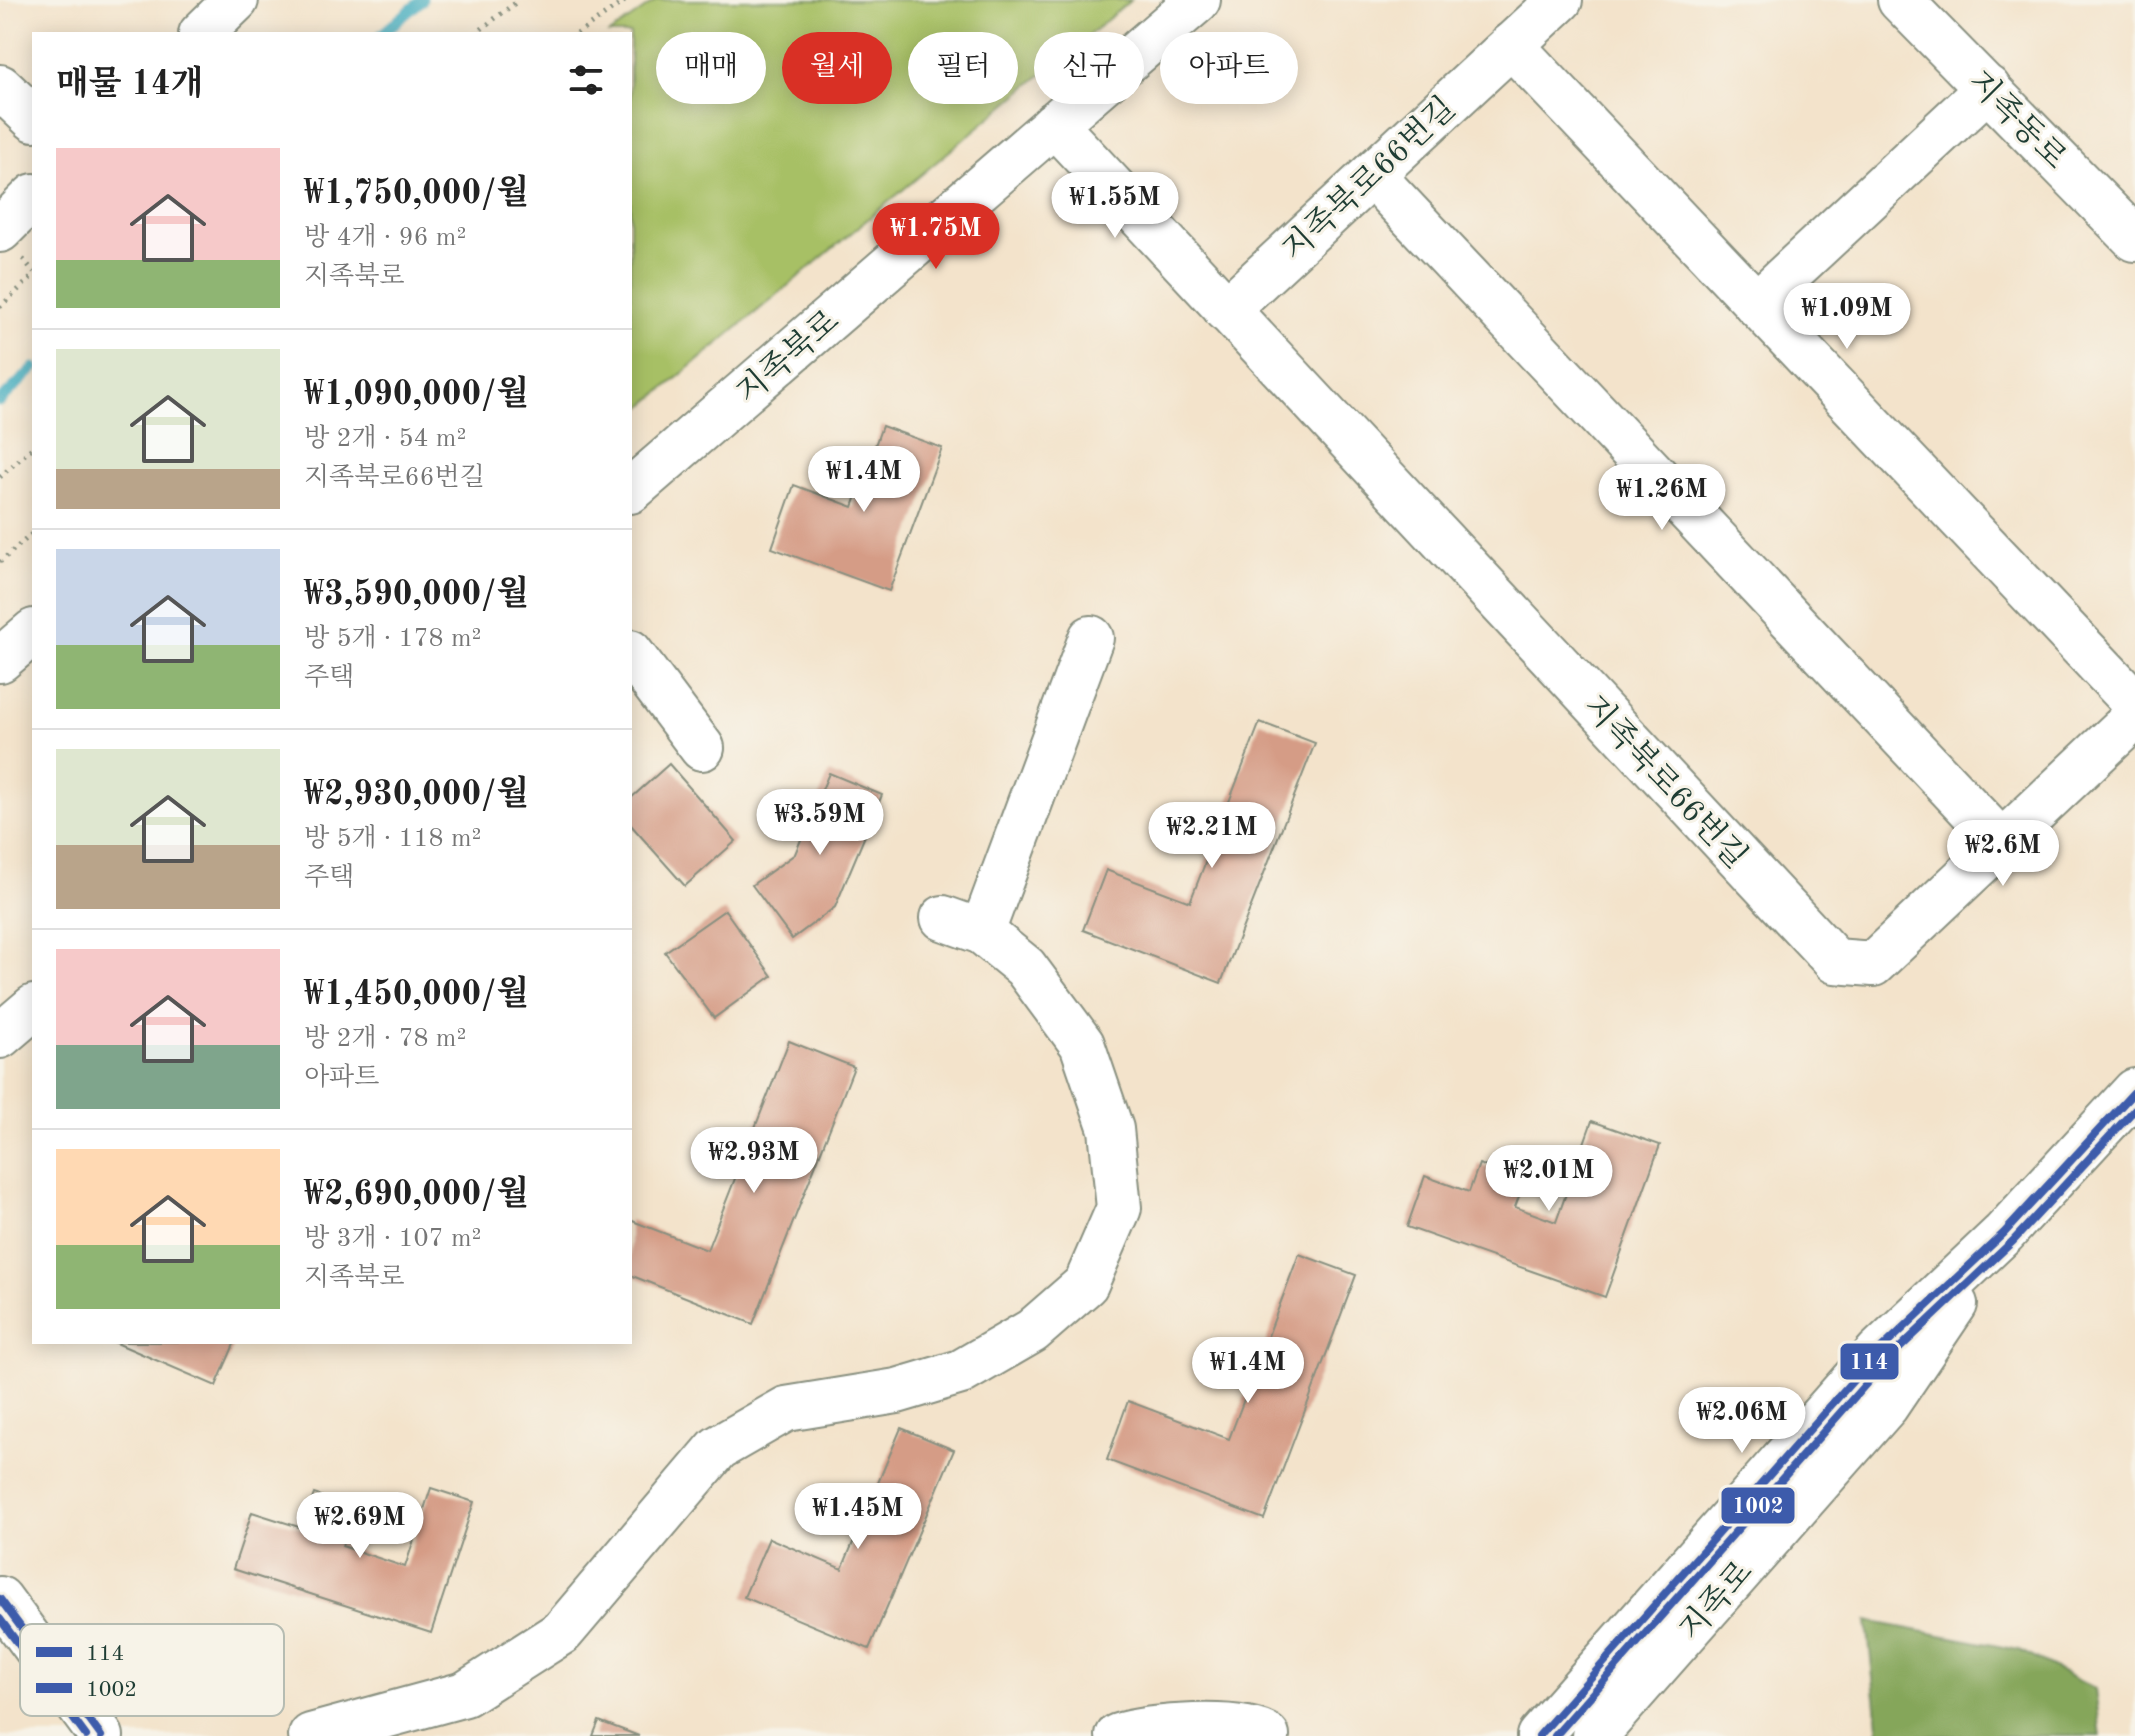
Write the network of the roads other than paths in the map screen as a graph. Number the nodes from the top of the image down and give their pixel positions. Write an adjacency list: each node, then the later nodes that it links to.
1 (236, 0): 5 (street)
2 (1198, 0): 10 (street, 지족북로)
3 (1560, 0): 6 (street, 지족북로66번길)
4 (1900, 0): 8 (street, 지족동로)
5 (203, 32)
6 (1511, 45): 11 (street, 지족북로66번길); 15 (street)
7 (0, 87): 9 (street)
8 (1988, 88): 13 (street, 지족동로); 15 (street)
9 (32, 117)
10 (1054, 124): 16 (street, 지족북로66번길); 17 (street, 지족북로)
11 (1372, 175): 16 (street, 지족북로66번길); 25 (street)
12 (32, 198): 14 (street)
13 (2126, 212)
14 (0, 230)
15 (1756, 304): 22 (street)
16 (1226, 310): 25 (street, 지족북로66번길)
17 (632, 489)
18 (32, 633): 21 (street)
19 (1091, 638): 35 (street)
20 (632, 655): 24 (street)
21 (0, 660)
22 (2135, 703)
23 (2135, 717): 25 (street, 지족북로66번길)
24 (702, 748)
25 (2002, 843)
26 (32, 1009): 27 (street)
27 (0, 1036)
28 (2135, 1091): 29 (street, 지족로)
29 (2004, 1233): 37 (street, 지족로); 38 (street, 지족로)
30 (0, 1599): 31 (street)
31 (20, 1626)
32 (86, 1716): 34 (street)
33 (1259, 1734): 36 (street)
34 (101, 1736)
35 (311, 1736)
36 (1118, 1736)
37 (1539, 1736)
38 (1595, 1736)

